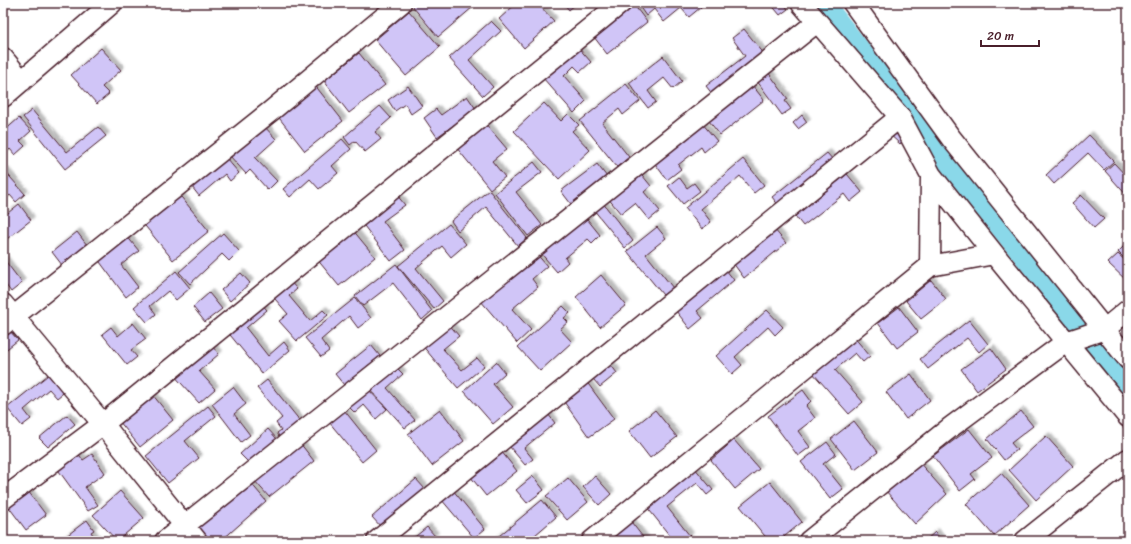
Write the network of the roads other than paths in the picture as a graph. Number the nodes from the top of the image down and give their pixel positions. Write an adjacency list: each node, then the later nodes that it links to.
1 (112, 3): 8 (street)
2 (401, 3): 15 (street)
3 (621, 3): 20 (street)
4 (801, 3): 6 (street)
5 (853, 3): 16 (street)
6 (817, 22): 10 (street); 23 (street)
7 (3, 58): 8 (street)
8 (22, 81): 9 (street)
9 (3, 98)
10 (900, 117): 11 (street); 26 (street)
11 (931, 175): 12 (street); 13 (street)
12 (994, 254): 13 (street); 17 (street)
13 (930, 266): 27 (street)
14 (1128, 310): 16 (street)
15 (6, 315): 20 (street)
16 (1105, 329): 17 (street); 18 (street)
17 (1066, 342): 19 (street); 28 (street)
18 (1128, 359)
19 (1128, 417)
20 (103, 424): 22 (street); 23 (street)
21 (1128, 459): 29 (street)
22 (3, 499)
23 (184, 526): 24 (street); 25 (street)
24 (165, 541)
25 (197, 541)
26 (377, 541)
27 (592, 541)
28 (809, 541)
29 (1025, 541)

